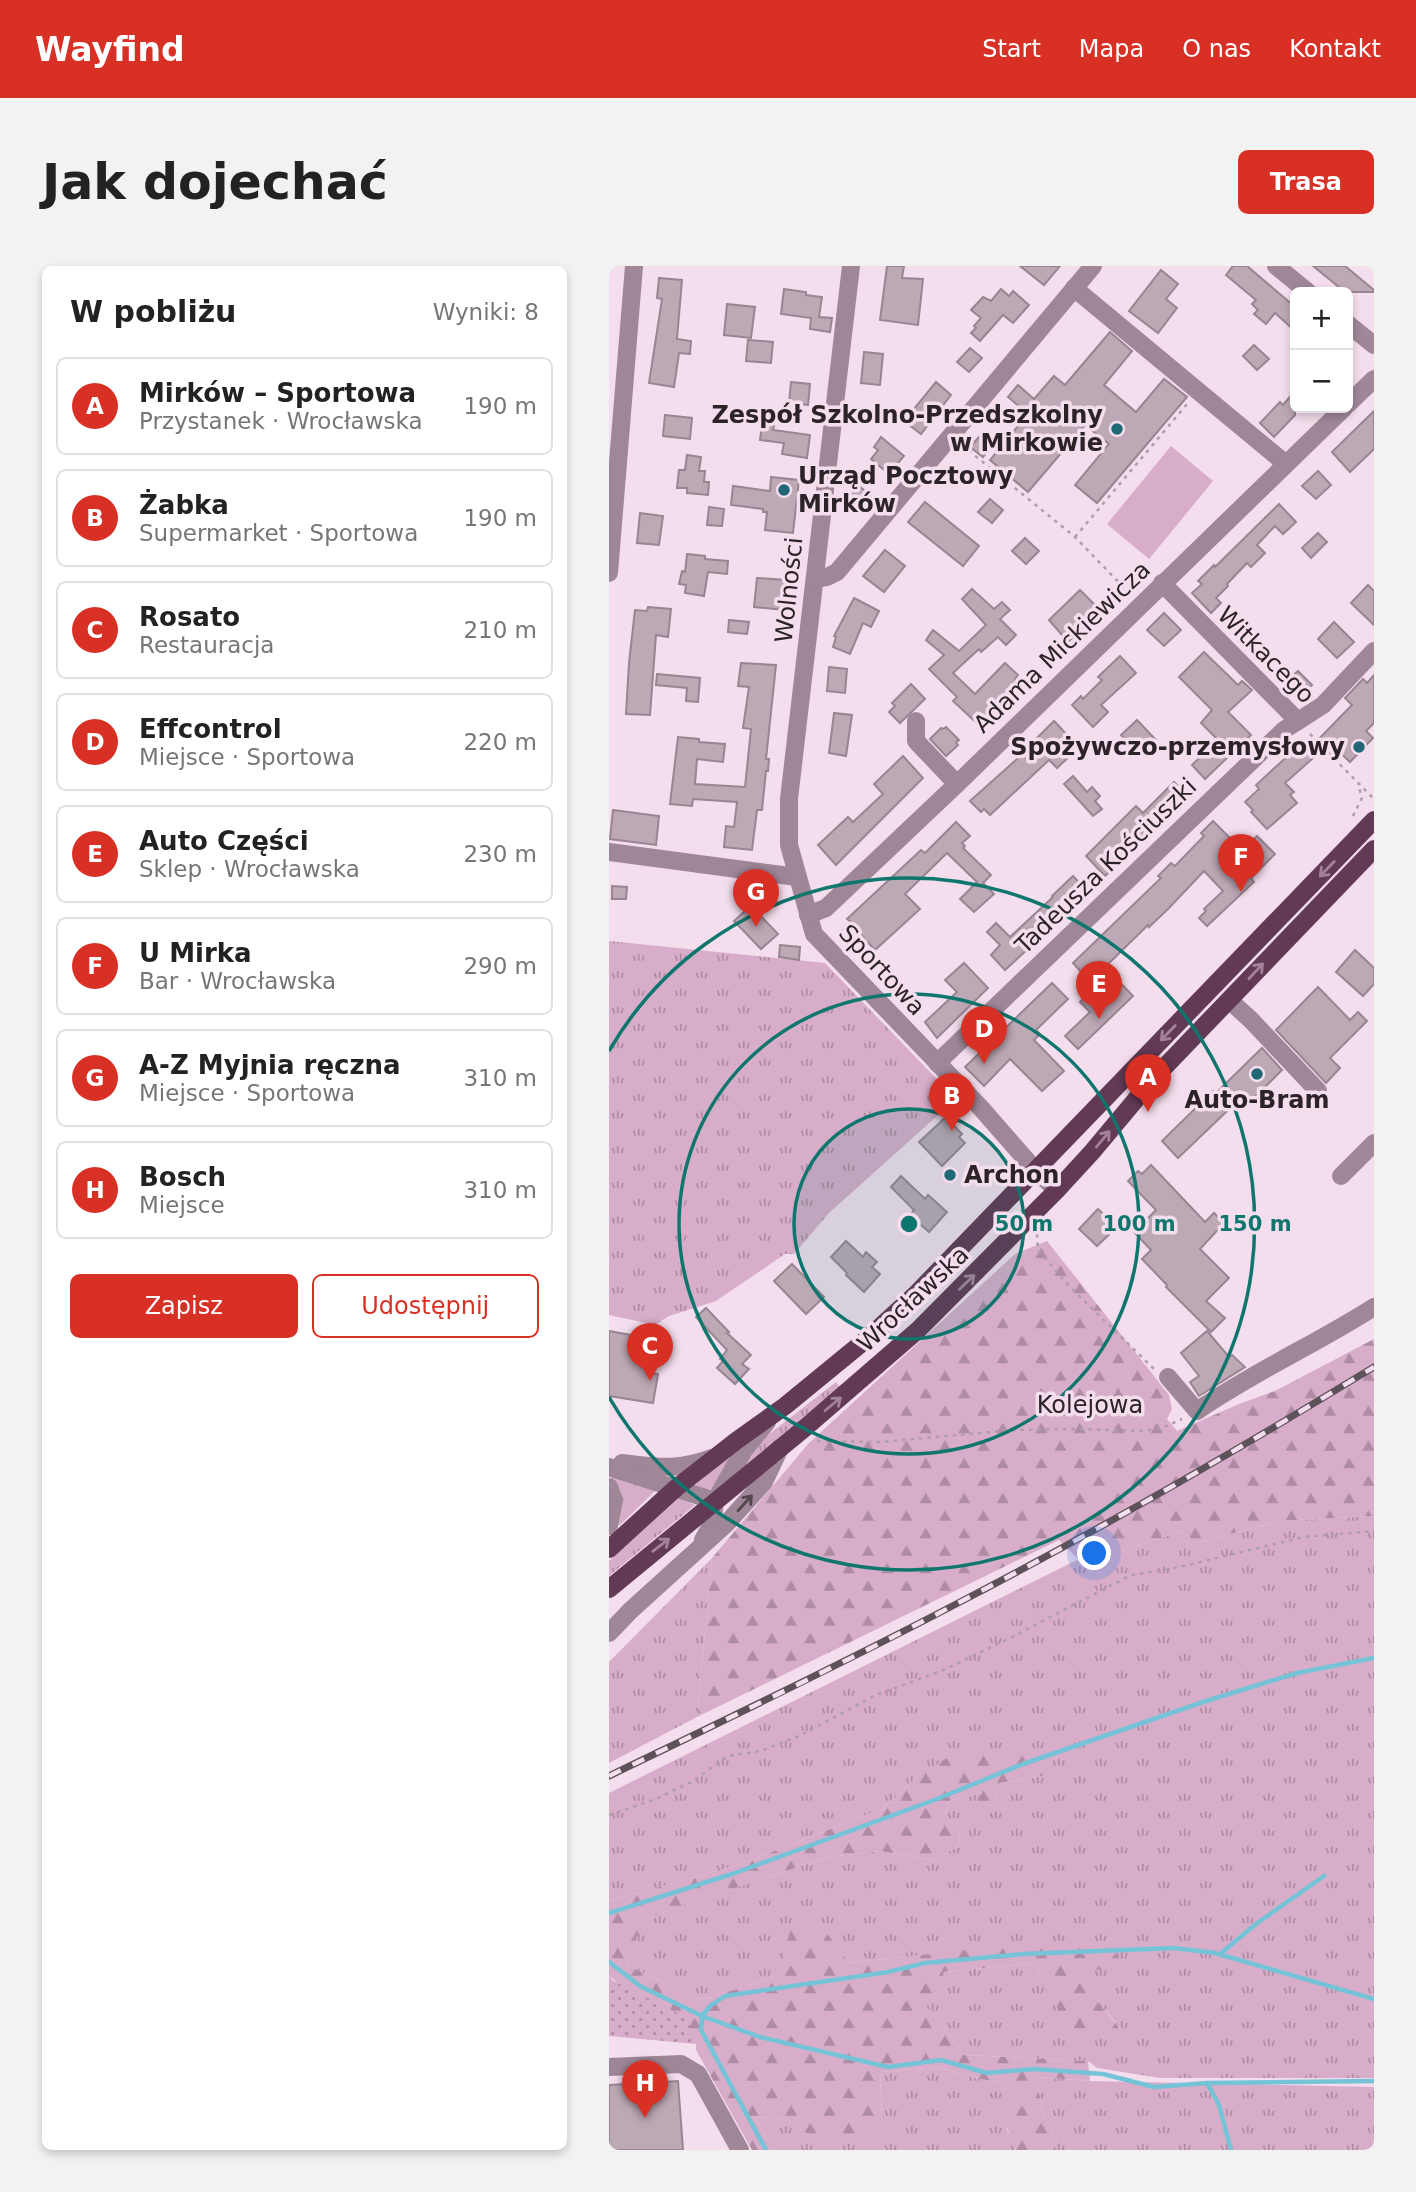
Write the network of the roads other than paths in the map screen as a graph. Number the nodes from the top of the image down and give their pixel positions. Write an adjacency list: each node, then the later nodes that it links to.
1 (633, 266): 13 (street)
2 (851, 266): 14 (street, Wolności)
3 (1093, 266): 6 (street)
4 (1276, 266): 5 (street)
5 (1302, 287)
6 (1074, 288): 12 (street); 14 (street)
7 (1353, 328): 8 (street)
8 (1374, 345)
9 (1374, 379): 10 (street, Adama Mickiewicza)
10 (1353, 399)
11 (1339, 413): 12 (street, Adama Mickiewicza)
12 (1286, 464): 15 (street, Adama Mickiewicza)
13 (609, 573)
14 (816, 579): 23 (street, Wolności)
15 (1162, 583): 18 (street, Witkacego); 19 (street, Adama Mickiewicza)
16 (1374, 652): 18 (street, Tadeusza Kościuszki)
17 (916, 720): 19 (street)
18 (1298, 721): 26 (street, Tadeusza Kościuszki)
19 (957, 784): 24 (street, Adama Mickiewicza)
20 (1374, 820): 29 (main road, Wrocławska, one-way to 29)
21 (1374, 849): 25 (main road, Wrocławska, one-way to 21)
22 (609, 852): 23 (street)
23 (797, 877): 24 (street, Sportowa)
24 (809, 915): 26 (street, Sportowa)
25 (1229, 1000): 27 (street); 31 (main road, Wrocławska, one-way to 25)
26 (937, 1063): 29 (street, Sportowa)
27 (1318, 1091)
28 (1374, 1143): 30 (street)
29 (1036, 1171): 31 (street, Sportowa); 34 (main road, Wrocławska)
30 (1341, 1176)
31 (1057, 1190): 35 (main road, Wrocławska, one-way to 31)
32 (1374, 1307): 33 (street)
33 (1168, 1377)
34 (772, 1416): 36 (main road, Wrocławska); 40 (street, Wrocławska)
35 (781, 1448): 40 (main road, Wrocławska); 43 (street, one-way to 35)
36 (709, 1462): 37 (street); 39 (main road, Wrocławska)
37 (609, 1465): 39 (street)
38 (609, 1488): 41 (street)
39 (676, 1488): 40 (street); 42 (main road, Wrocławska)
40 (722, 1493): 43 (street); 44 (main road, one-way to 40)
41 (609, 1526)
42 (609, 1549)
43 (698, 1550): 45 (street)
44 (609, 1589)
45 (609, 1633)
46 (609, 2067): 47 (street)
47 (740, 2150)

